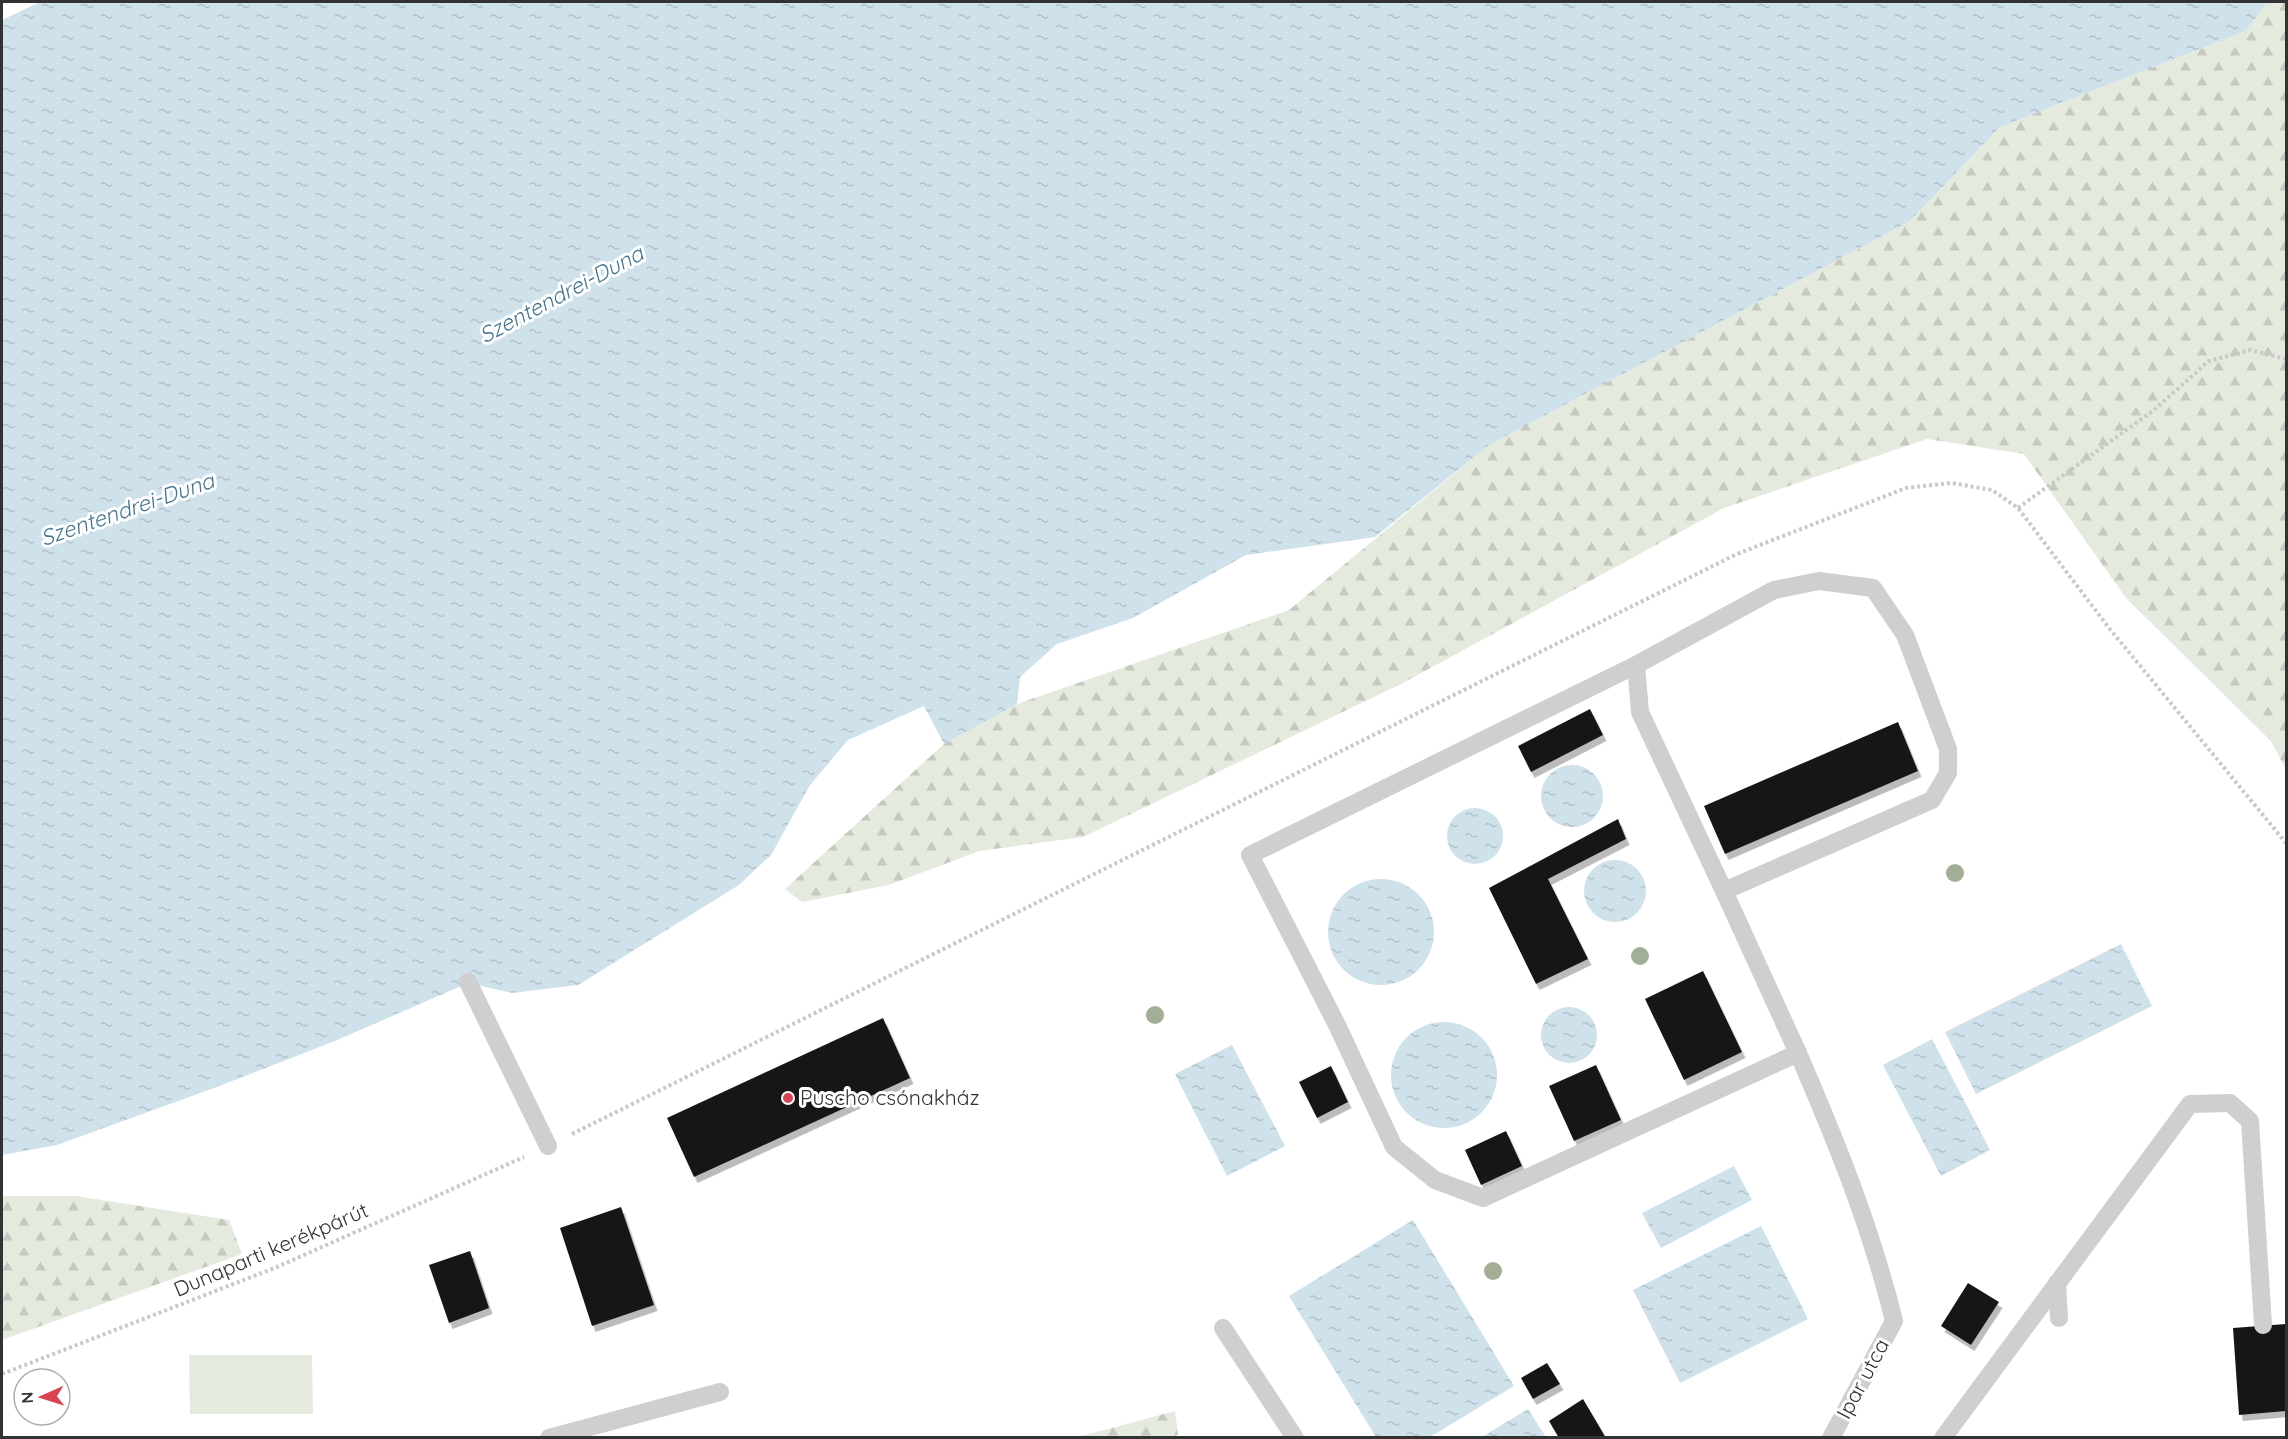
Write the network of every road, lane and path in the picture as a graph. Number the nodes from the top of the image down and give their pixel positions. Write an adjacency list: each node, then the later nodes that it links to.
1 (2286, 359): 2 (path)
2 (2019, 508)
3 (1636, 665): 4 (lane); 4 (lane); 6 (lane)
4 (1724, 891): 6 (lane)
5 (468, 982): 7 (lane)
6 (1798, 1053): 16 (lane, Ipar utca)
7 (548, 1146): 12 (path, Dunaparti kerékpárút)
8 (2057, 1283): 9 (lane); 10 (lane); 17 (lane)
9 (2059, 1318)
10 (2263, 1325)
11 (1223, 1328): 15 (lane)
12 (2, 1374)
13 (720, 1392): 14 (lane)
14 (549, 1437)
15 (1295, 1437)
16 (1831, 1437)
17 (1943, 1437)

